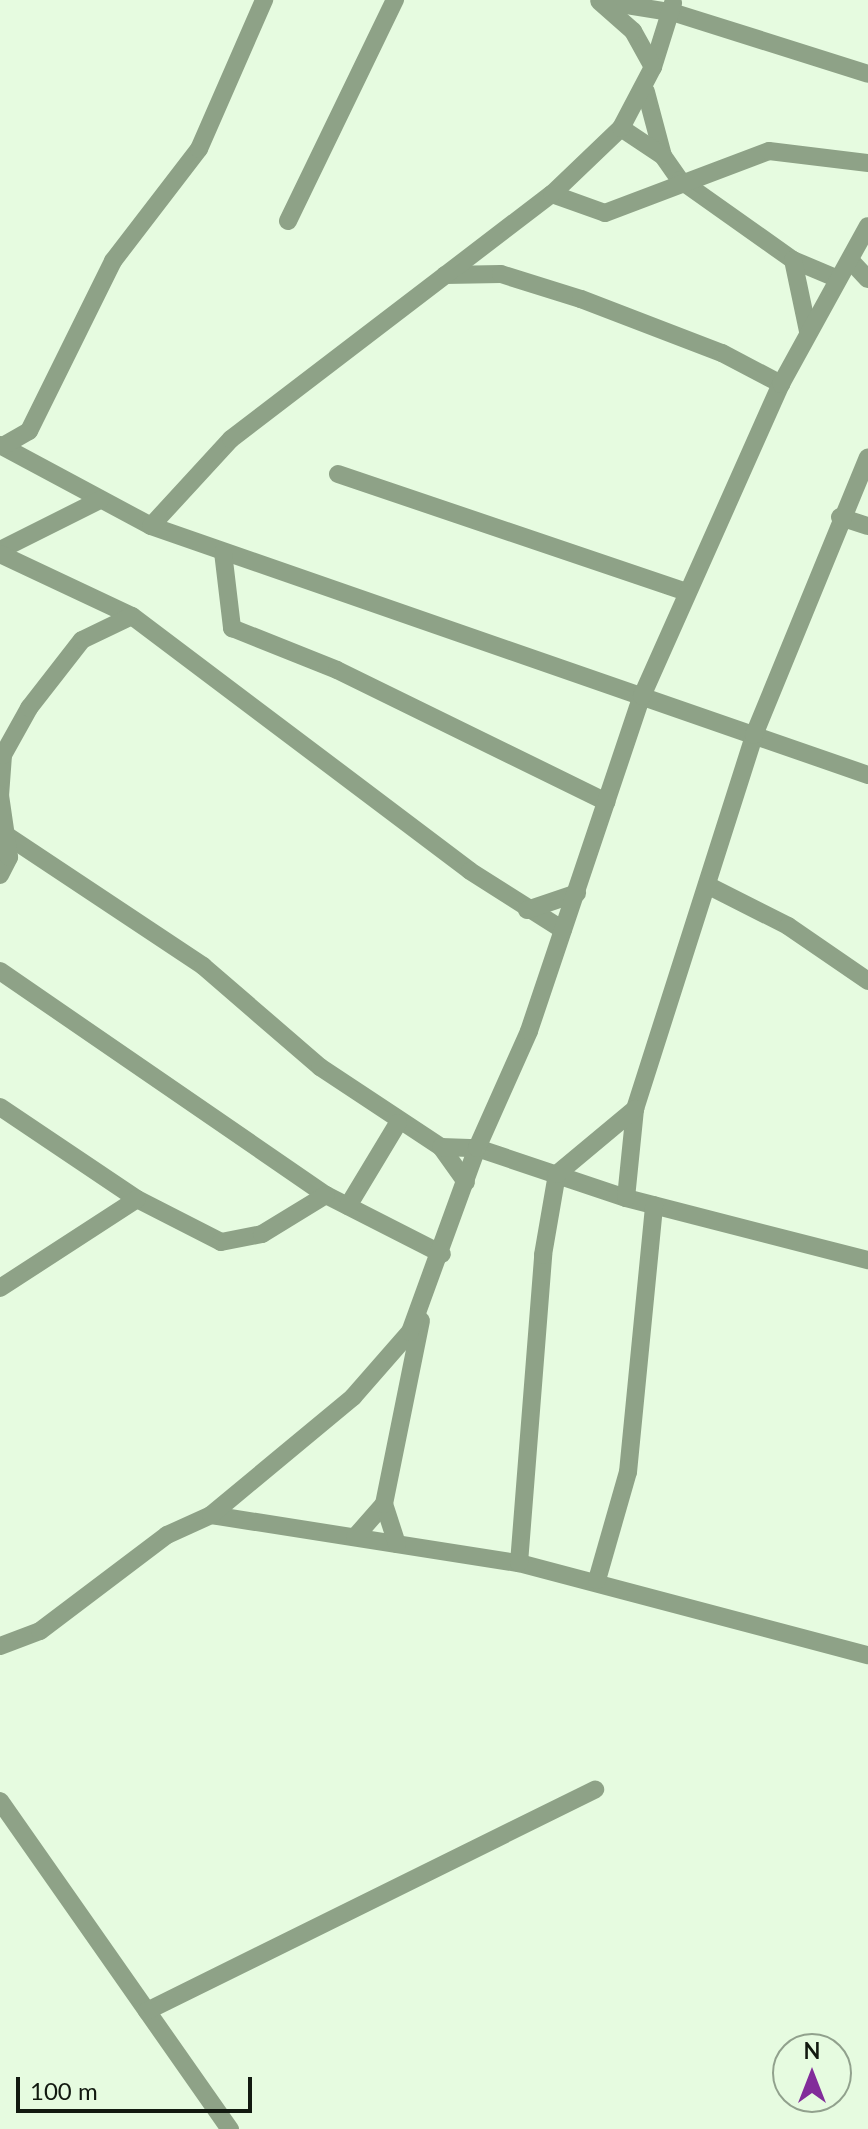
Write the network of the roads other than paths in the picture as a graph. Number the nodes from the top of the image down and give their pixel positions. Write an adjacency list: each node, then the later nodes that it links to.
1 (264, 0): 23 (street)
2 (395, 0): 14 (street)
3 (598, 0): 4 (street); 6 (street)
4 (654, 4): 5 (street)
5 (674, 6): 6 (street); 7 (street)
6 (653, 67): 8 (street)
7 (868, 74)
8 (646, 92): 9 (street); 10 (street)
9 (621, 128): 10 (street); 13 (street)
10 (663, 156): 12 (street)
11 (868, 163): 12 (street)
12 (680, 180): 13 (street); 16 (street)
13 (552, 194): 18 (street)
14 (288, 221)
15 (868, 226): 17 (street)
16 (793, 260): 19 (street); 21 (street)
17 (850, 260): 19 (street); 20 (street)
18 (443, 275): 22 (street); 30 (street)
19 (838, 279): 21 (street)
20 (868, 279)
21 (808, 331): 22 (street)
22 (781, 384): 35 (street)
23 (29, 431): 24 (street); 26 (street)
24 (1, 446): 26 (street)
25 (868, 457): 29 (street)
26 (31, 464): 28 (street)
27 (338, 474): 35 (street)
28 (100, 500): 30 (street); 32 (street)
29 (840, 517): 31 (street); 38 (street)
30 (151, 526): 34 (street)
31 (868, 526)
32 (18, 550): 33 (street); 36 (street)
33 (0, 552)
34 (223, 552): 37 (street); 41 (street)
35 (687, 592): 37 (street)
36 (132, 616): 40 (street); 46 (street)
37 (642, 696): 38 (street); 41 (street)
38 (754, 735): 39 (street); 44 (street)
39 (868, 775)
40 (0, 796): 42 (street)
41 (606, 802): 45 (street)
42 (4, 834): 43 (street); 52 (street)
43 (0, 875)
44 (707, 885): 49 (street); 51 (street)
45 (577, 893): 46 (street); 47 (street)
46 (527, 910): 47 (street)
47 (563, 930): 54 (street)
48 (0, 971): 57 (street)
49 (868, 981)
50 (0, 1107): 59 (street)
51 (635, 1109): 55 (street); 58 (street)
52 (398, 1123): 53 (street); 61 (street)
53 (441, 1147): 54 (street); 56 (street)
54 (477, 1148): 55 (street); 56 (street)
55 (557, 1174): 58 (street); 70 (street)
56 (466, 1182): 62 (street)
57 (326, 1195): 59 (street); 61 (street)
58 (626, 1198): 60 (street)
59 (137, 1199): 64 (street)
60 (654, 1205): 63 (street); 71 (street)
61 (348, 1206): 62 (street)
62 (442, 1254): 65 (street)
63 (868, 1260)
64 (0, 1288)
65 (424, 1309): 66 (street); 67 (street)
66 (384, 1504): 68 (street); 69 (street)
67 (211, 1515): 68 (street); 72 (street)
68 (355, 1537): 69 (street)
69 (397, 1544): 70 (street)
70 (519, 1563): 71 (street)
71 (597, 1580): 73 (street)
72 (0, 1646)
73 (868, 1655)
74 (595, 1790): 76 (street)
75 (1, 1805): 76 (street)
76 (147, 2011): 77 (street)
77 (230, 2129)

